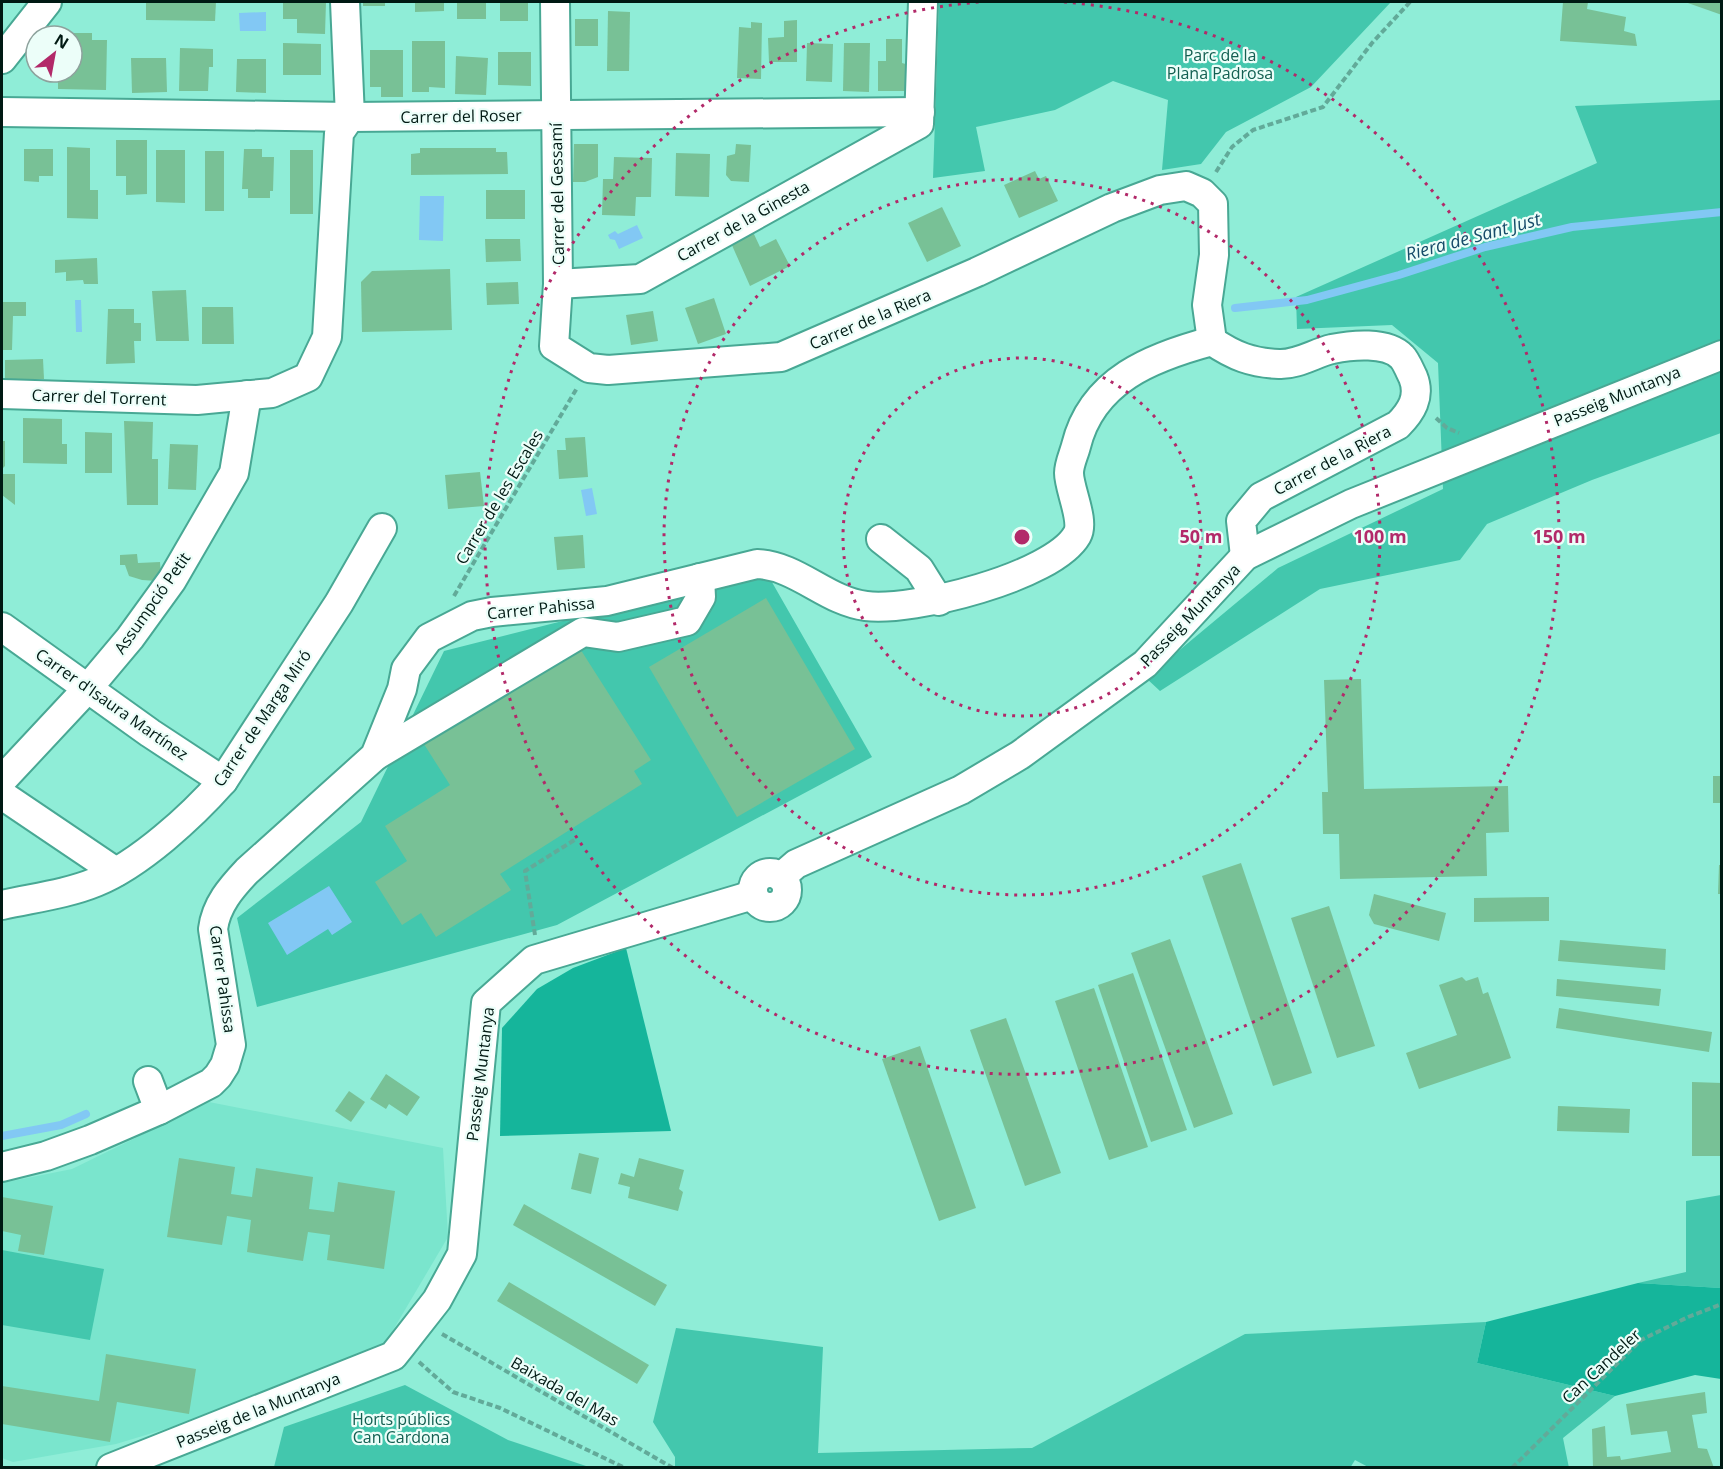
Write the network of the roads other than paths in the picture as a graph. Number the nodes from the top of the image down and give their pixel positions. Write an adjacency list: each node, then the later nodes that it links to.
1 (47, 2): 5 (street)
2 (345, 2): 8 (street)
3 (555, 2): 7 (street, Carrer del Gessamí)
4 (923, 2): 9 (street)
5 (2, 59)
6 (2, 112): 8 (street, Carrer del Roser)
7 (556, 115): 8 (street, Carrer del Roser); 9 (street, Carrer del Roser); 10 (street, Carrer del Gessamí)
8 (350, 117): 15 (street, Carrer del Torrent)
9 (919, 118): 10 (street, Carrer de la Ginesta)
10 (558, 284): 13 (street, Carrer del Gessamí)
11 (1212, 341): 13 (street, Carrer de la Riera); 18 (street, Carrer de la Riera); 20 (street, Carrer Pahissa)
12 (1722, 355): 18 (street, Passeig Muntanya)
13 (589, 368)
14 (2, 394): 15 (street, Carrer del Torrent)
15 (247, 395): 22 (street, Assumpció Petit)
16 (382, 528): 25 (street, Carrer de Marga Miró)
17 (880, 539): 20 (street)
18 (1245, 556): 32 (street, Passeig Muntanya)
19 (700, 578): 20 (street, Carrer Pahissa); 23 (street); 23 (street, Carrer Pahissa)
20 (939, 601)
21 (2, 627): 22 (street, Carrer d'Isaura Martínez)
22 (88, 687): 24 (street, Assumpció Petit); 25 (street, Carrer d'Isaura Martínez)
23 (375, 756): 30 (street, Carrer Pahissa)
24 (2, 780)
25 (223, 781): 27 (street, Carrer de Marga Miró)
26 (2, 795): 27 (street)
27 (116, 872): 28 (street, Carrer de Marga Miró)
28 (2, 905)
29 (148, 1081): 30 (street)
30 (159, 1110): 31 (street, Carrer Pahissa)
31 (2, 1167)
32 (401, 1346): 33 (street, Passeig de la Muntanya)
33 (111, 1467)

